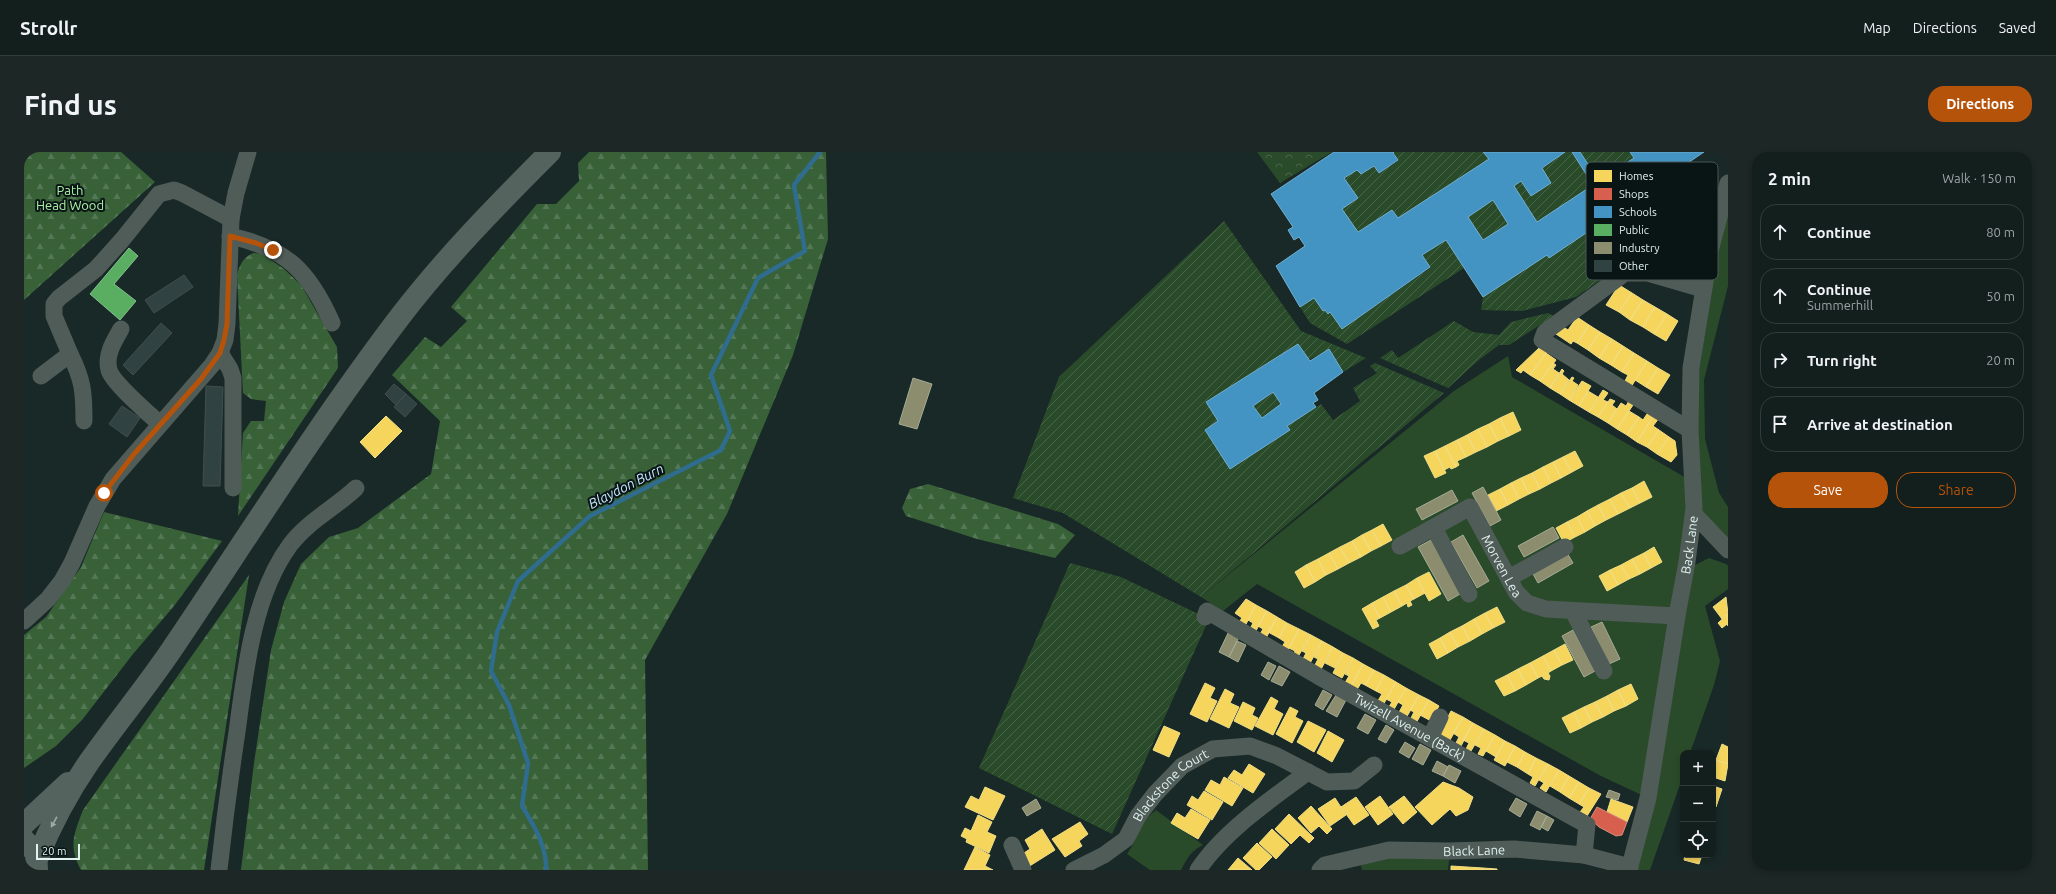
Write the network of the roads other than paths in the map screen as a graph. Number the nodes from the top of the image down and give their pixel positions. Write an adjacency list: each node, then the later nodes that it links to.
1 (248, 152): 4 (street)
2 (550, 152): 35 (main road)
3 (1728, 183): 5 (street, Back Lane)
4 (231, 219): 6 (street); 14 (street)
5 (1718, 221)
6 (230, 236): 11 (street); 13 (street)
7 (1616, 280): 18 (street)
8 (1672, 280): 10 (street)
9 (1705, 280): 10 (street, Back Lane)
10 (1703, 289): 18 (street, Back Lane)
11 (332, 323)
12 (121, 329): 17 (street)
13 (220, 353): 17 (street); 19 (street)
14 (70, 354): 15 (street); 16 (street)
15 (41, 376)
16 (84, 421)
17 (160, 424): 31 (street)
18 (1690, 430): 21 (street, Back Lane)
19 (233, 488)
20 (356, 488): 44 (street)
21 (1694, 514): 25 (street); 30 (street, Back Lane)
22 (1434, 528): 23 (street, Morven Lea); 26 (street, Morven Lea); 27 (street)
23 (1400, 546)
24 (1565, 547): 26 (street)
25 (1728, 550)
26 (1509, 578): 28 (street, Morven Lea)
27 (1469, 594)
28 (1573, 611): 30 (street, Morven Lea); 32 (street)
29 (1206, 614): 34 (street, Twizell Avenue (Back))
30 (1677, 616): 43 (street, Back Lane)
31 (24, 620)
32 (1604, 671)
33 (1440, 717): 34 (street)
34 (1430, 738): 41 (street, Twizell Avenue (Back))
35 (87, 764): 38 (main road); 42 (main road, one-way to 42)
36 (1374, 765): 37 (street, Blackstone Court)
37 (1308, 772): 46 (street, Blackstone Court); 47 (street)
38 (24, 824)
39 (24, 840): 42 (main road)
40 (1012, 845): 45 (street)
41 (1584, 855): 43 (street, Black Lane); 48 (street, Black Lane)
42 (39, 866)
43 (1629, 868)
44 (219, 870)
45 (1023, 870)
46 (1074, 870)
47 (1198, 870)
48 (1320, 870)

